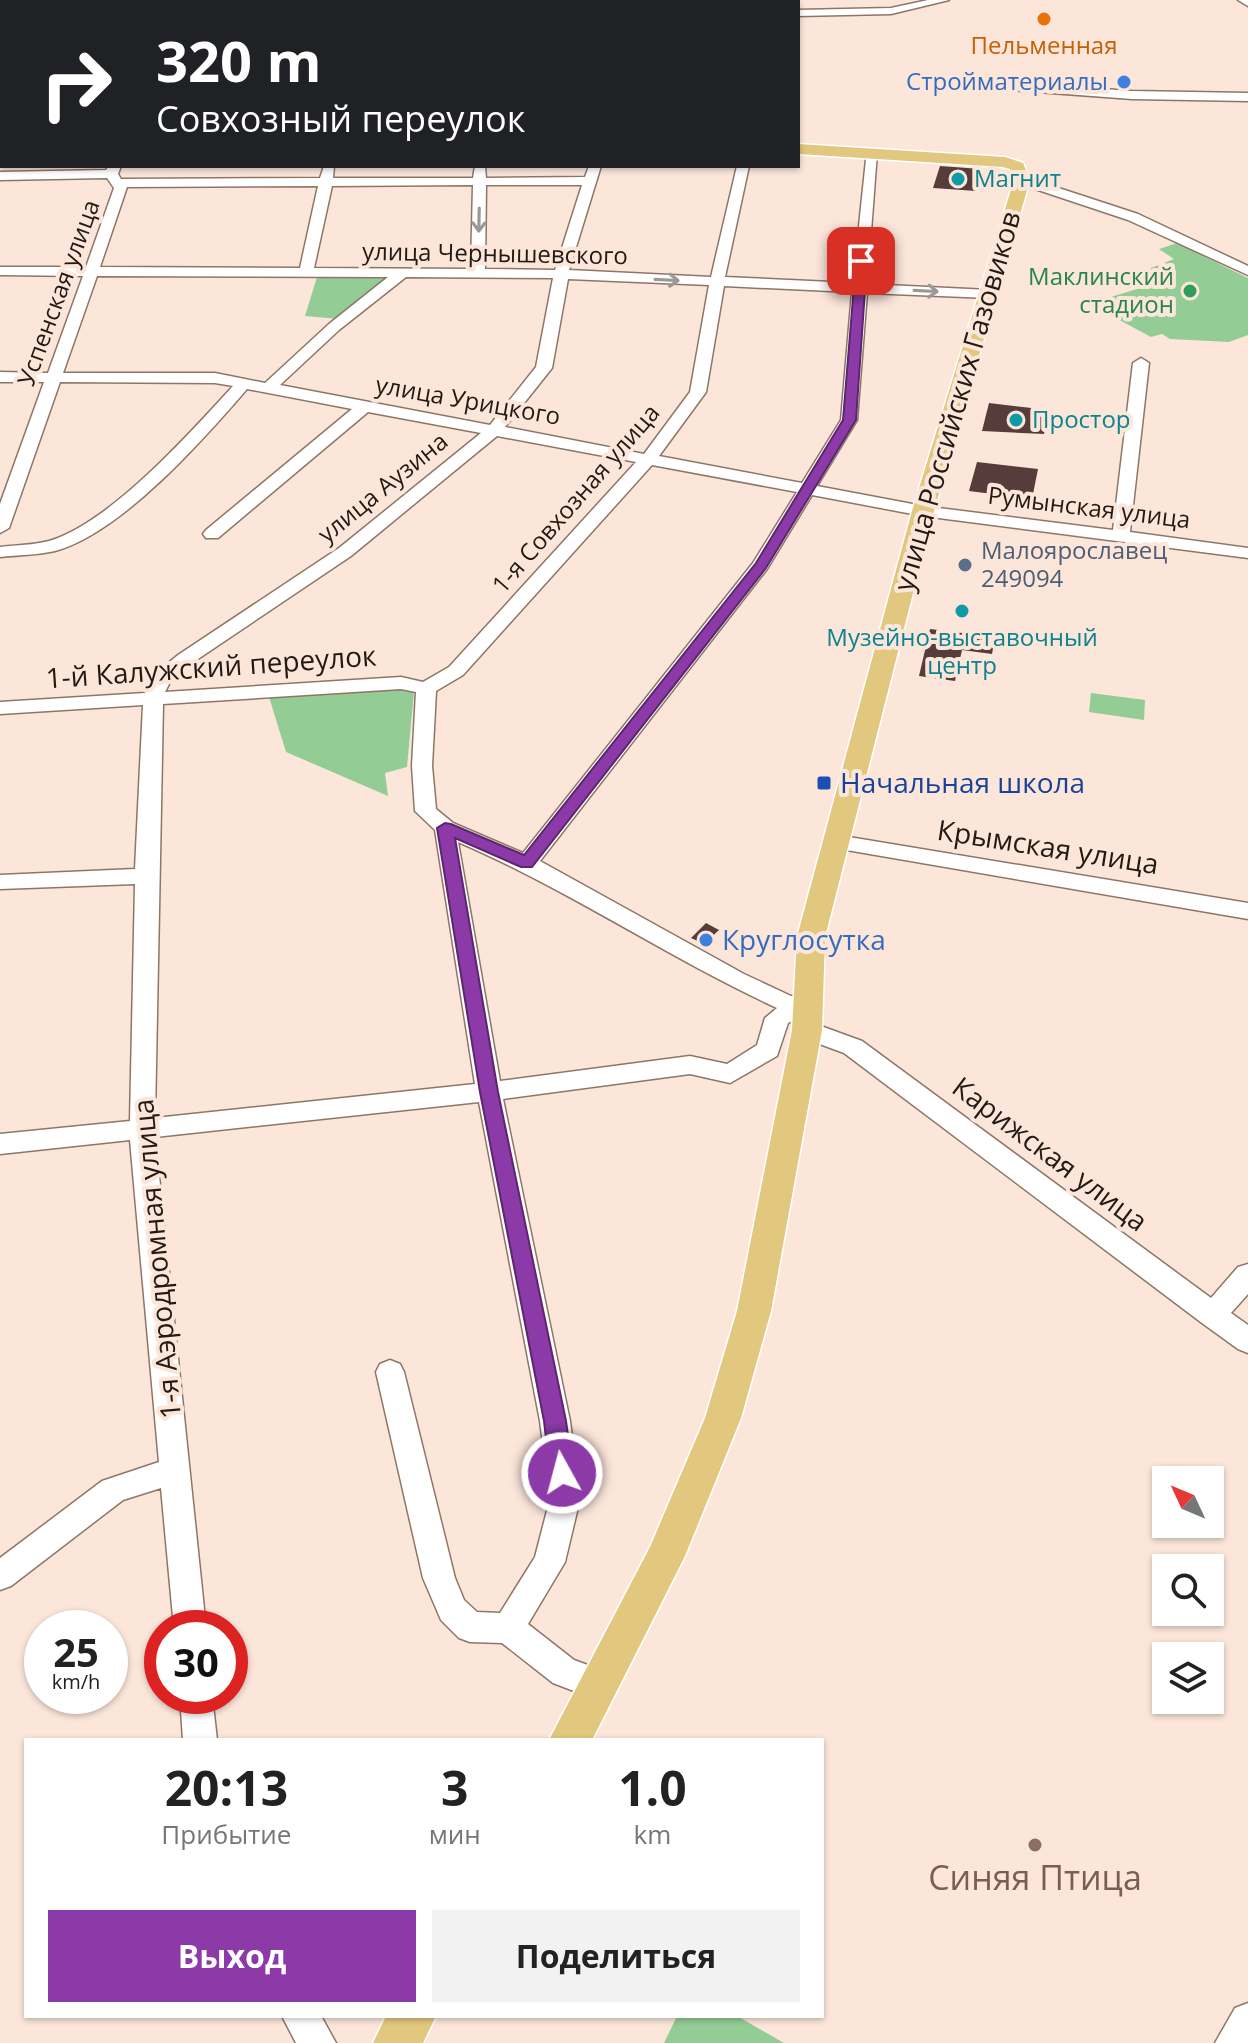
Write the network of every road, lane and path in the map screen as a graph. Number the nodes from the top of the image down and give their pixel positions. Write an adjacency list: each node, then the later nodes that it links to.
1 (944, 0): 2 (street)
2 (800, 13)
3 (1015, 87): 4 (street)
4 (1248, 97)
5 (800, 149): 6 (main road)
6 (871, 153): 11 (main road); 25 (street)
7 (329, 168): 15 (street)
8 (480, 168): 16 (street)
9 (594, 168): 14 (street, улица Аузина)
10 (743, 168): 24 (street, 1-я Совхозная улица)
11 (1017, 172): 19 (street); 26 (main road, улица Российских Газовиков)
12 (114, 174): 13 (street); 15 (street); 17 (street, Успенская улица)
13 (0, 176)
14 (589, 181): 16 (street); 23 (street, улица Аузина)
15 (326, 182): 16 (street); 20 (street)
16 (479, 182): 22 (street, one-way to 22)
17 (94, 270): 18 (street, улица Чернышевского); 20 (street, улица Чернышевского); 29 (street, Успенская улица)
18 (0, 271)
19 (1248, 271)
20 (306, 272): 21 (street, улица Чернышевского)
21 (403, 273): 22 (street, улица Чернышевского); 31 (street)
22 (478, 274): 23 (street, улица Чернышевского)
23 (561, 274): 24 (street, улица Чернышевского, one-way to 24); 33 (street, улица Аузина)
24 (717, 283): 25 (street, улица Чернышевского); 34 (street, 1-я Совхозная улица)
25 (859, 288): 26 (street, улица Чернышевского, one-way to 26); 35 (street)
26 (989, 294): 36 (main road, улица Российских Газовиков)
27 (1141, 363): 39 (street)
28 (0, 377): 29 (street, улица Урицкого)
29 (54, 377): 30 (street, улица Урицкого); 37 (street, Успенская улица)
30 (245, 382): 31 (street, улица Урицкого); 40 (street)
31 (269, 387): 32 (street, улица Урицкого)
32 (364, 407): 33 (street, улица Урицкого); 38 (street)
33 (494, 430): 34 (street, улица Урицкого); 43 (street, улица Аузина)
34 (649, 458): 35 (street, улица Урицкого); 42 (street, 1-я Совхозная улица)
35 (808, 490): 36 (street, улица Урицкого); 47 (street)
36 (923, 511): 39 (street, Румынская улица); 46 (main road, улица Российских Газовиков)
37 (0, 528)
38 (212, 534)
39 (1121, 536): 41 (street, Румынская улица)
40 (0, 552)
41 (1248, 553)
42 (426, 688): 43 (street, 1-й Калужский переулок); 45 (street)
43 (153, 698): 44 (street, 1-й Калужский переулок); 48 (street, 1-я Аэродромная улица)
44 (0, 708)
45 (445, 828): 47 (street, Карижская улица); 52 (street)
46 (837, 842): 50 (street, Крымская улица); 51 (main road, улица Российских Газовиков)
47 (527, 863): 51 (street, Карижская улица)
48 (146, 876): 49 (street); 53 (street, 1-я Аэродромная улица)
49 (0, 882)
50 (1248, 911)
51 (807, 1017): 52 (street); 56 (street, Карижская улица); 63 (main road, улица Российских Газовиков)
52 (489, 1092): 53 (street); 62 (street)
53 (142, 1131): 54 (street); 59 (street, 1-я Аэродромная улица)
54 (0, 1144)
55 (1248, 1275): 56 (street)
56 (1212, 1315): 57 (street, Карижская улица)
57 (1248, 1341)
58 (390, 1372): 62 (street)
59 (176, 1470): 60 (street); 61 (street, 1-я Аэродромная улица)
60 (0, 1576)
61 (188, 1610)
62 (508, 1628): 63 (street)
63 (600, 1685): 66 (main road, улица Российских Газовиков)
64 (198, 1714): 65 (street)
65 (200, 1738)
66 (571, 1738)
67 (301, 2018): 70 (street)
68 (412, 2018): 71 (main road)
69 (1248, 2021): 72 (street)
70 (317, 2043)
71 (396, 2043)
72 (1234, 2043)

